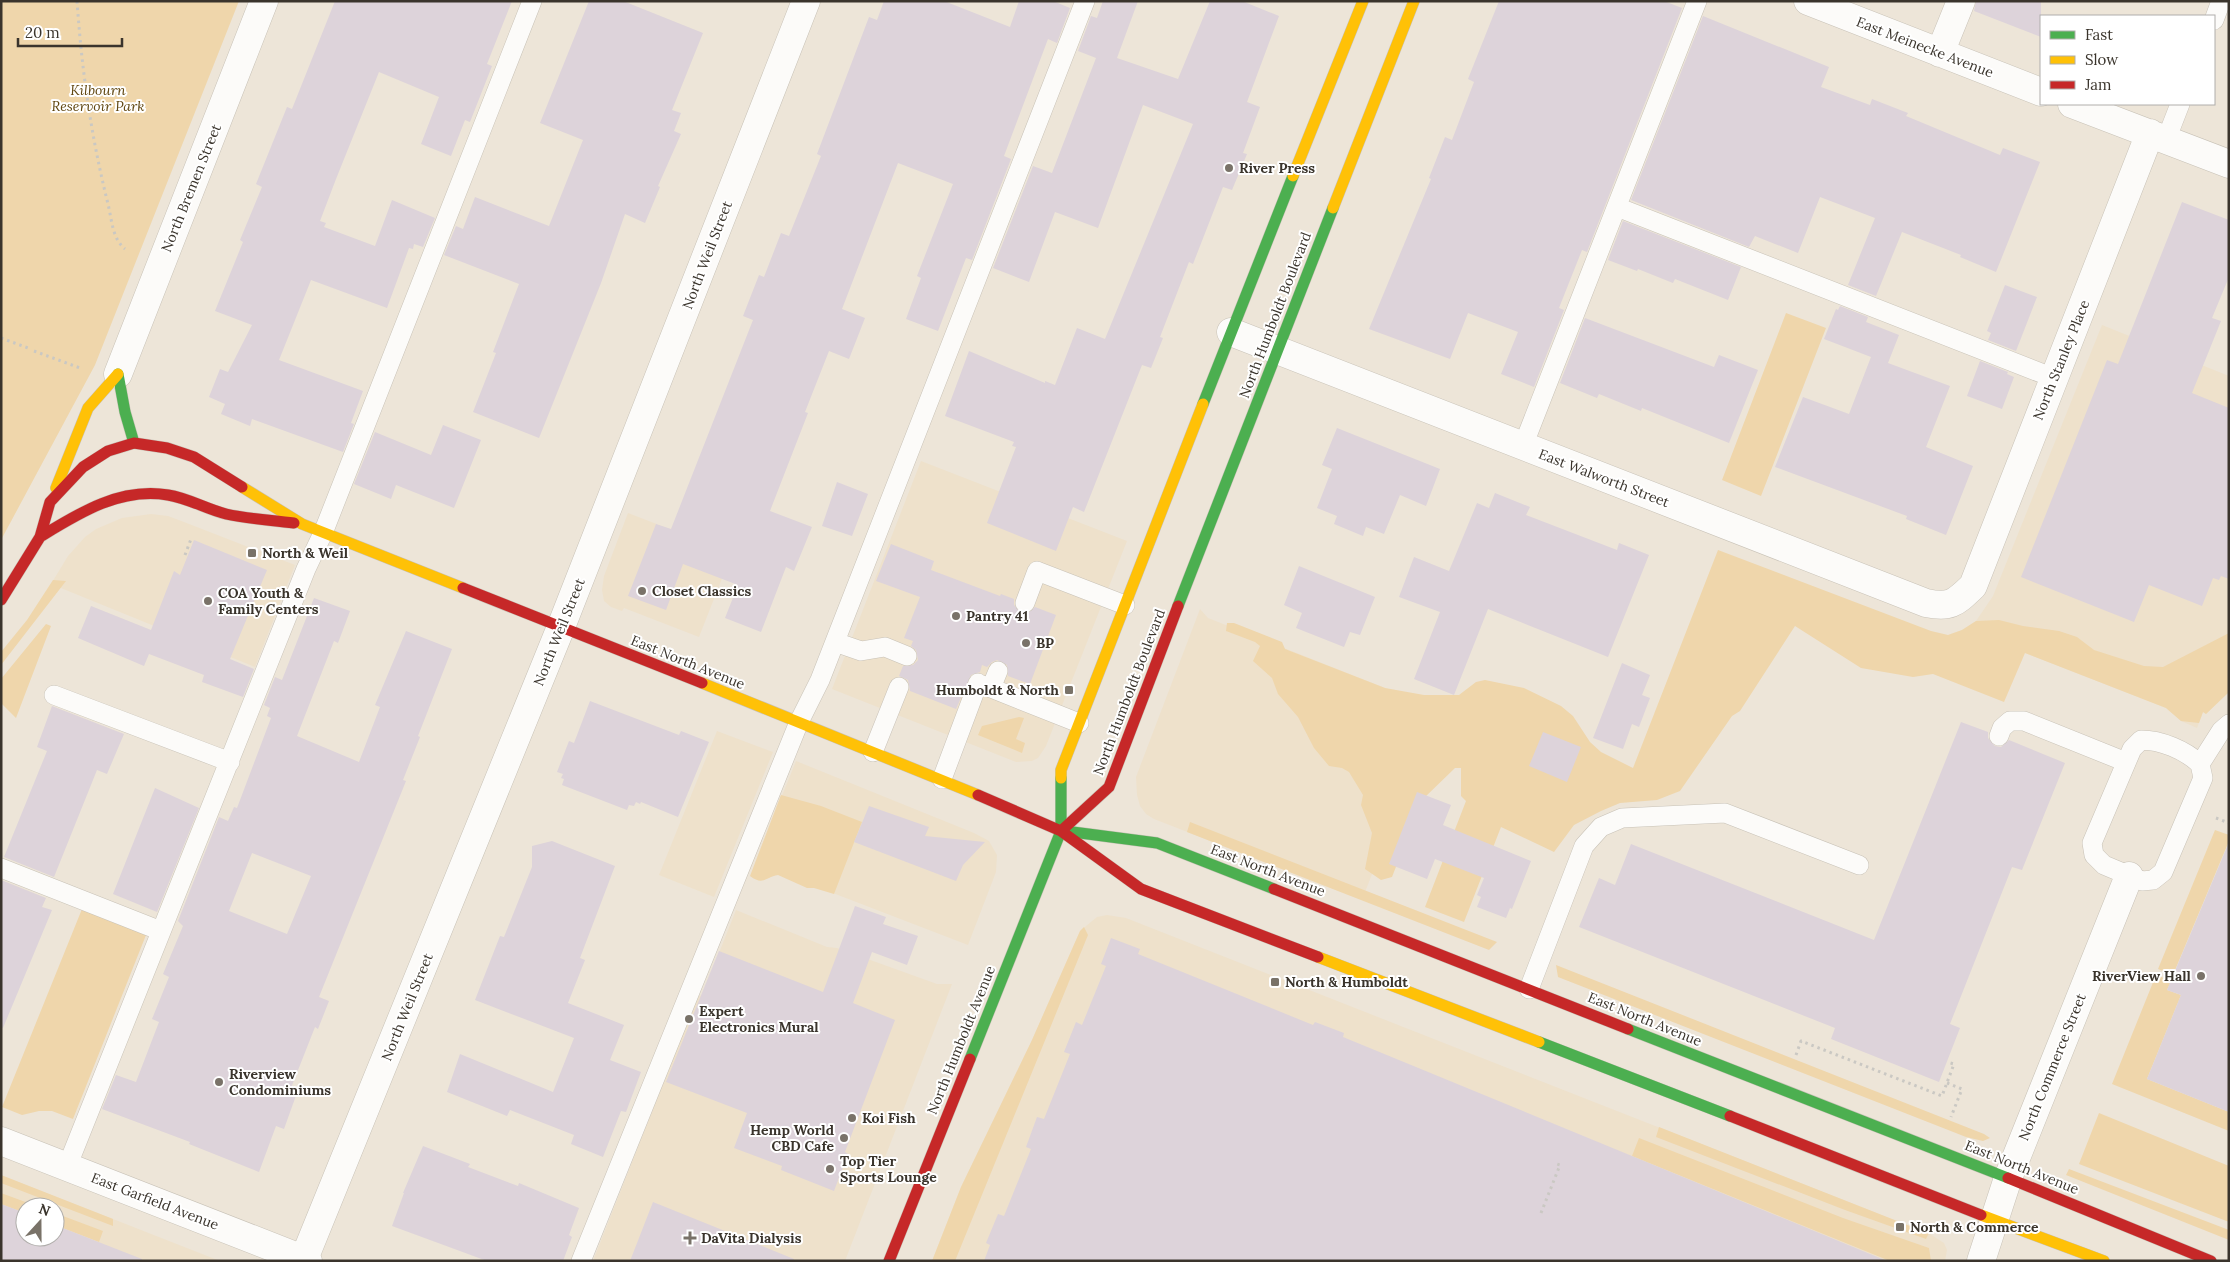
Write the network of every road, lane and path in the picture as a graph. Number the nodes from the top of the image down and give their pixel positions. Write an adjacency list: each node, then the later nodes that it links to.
1 (77, 1): 20 (path)
2 (264, 1): 27 (street, North Bremen Street)
3 (532, 1): 33 (lane)
4 (806, 1): 41 (street, North Weil Street)
5 (1085, 1): 42 (lane)
6 (1363, 1): 21 (main road)
7 (1414, 1): 24 (main road, North Humboldt Boulevard)
8 (1697, 1): 19 (lane)
9 (1808, 1): 13 (street, East Meinecke Avenue)
10 (1961, 1): 13 (street)
11 (2221, 1): 12 (lane)
12 (2215, 17)
13 (1940, 53): 14 (street, East Meinecke Avenue)
14 (2040, 92)
15 (2075, 105): 17 (street)
16 (2179, 105): 17 (lane)
17 (2158, 137): 18 (street); 28 (street, North Stanley Place)
18 (2229, 164)
19 (1617, 207): 28 (lane); 30 (lane)
20 (126, 249)
21 (1231, 332): 24 (street, East Walworth Street); 40 (main road)
22 (1, 338): 23 (path)
23 (28, 348)
24 (1278, 350): 30 (street, East Walworth Street); 57 (main road, North Humboldt Boulevard)
25 (34, 351): 26 (path)
26 (80, 368)
27 (118, 374): 29 (main road); 31 (main road)
28 (2054, 378): 37 (street, North Stanley Place)
29 (134, 443): 31 (main road, East North Avenue); 32 (main road, East North Avenue)
30 (1523, 446): 37 (street, East Walworth Street)
31 (50, 502): 34 (main road, East North Avenue)
32 (302, 524): 33 (main road, East North Avenue); 34 (main road, East North Avenue)
33 (323, 533): 41 (main road, East North Avenue); 51 (lane)
34 (40, 537): 38 (main road, East North Avenue)
35 (191, 539): 36 (path)
36 (185, 555)
37 (1972, 586)
38 (1, 600)
39 (1025, 603): 40 (lane)
40 (1125, 605): 47 (main road)
41 (561, 627): 46 (main road, East North Avenue); 74 (street, North Weil Street)
42 (835, 642): 43 (lane); 46 (lane)
43 (907, 656)
44 (899, 687): 50 (lane)
45 (54, 695): 51 (lane)
46 (799, 722): 50 (main road, East North Avenue); 75 (lane)
47 (1079, 723): 54 (lane); 57 (main road)
48 (2229, 724): 53 (lane)
49 (1999, 736): 52 (lane)
50 (873, 752): 54 (main road, East North Avenue)
51 (230, 762): 61 (lane)
52 (2126, 762): 53 (lane); 60 (lane)
53 (2200, 764): 60 (lane)
54 (942, 780): 57 (main road, East North Avenue)
55 (2216, 818): 56 (path)
56 (2229, 822)
57 (1061, 831): 62 (main road, East North Avenue); 72 (main road, East North Avenue); 76 (main road, North Humboldt Avenue)
58 (1859, 865): 62 (lane)
59 (1, 868): 61 (lane)
60 (2129, 876): 70 (street, North Commerce Street)
61 (161, 932): 69 (lane)
62 (1529, 989): 70 (main road, East North Avenue)
63 (1796, 1055): 65 (path)
64 (1947, 1062): 65 (path)
65 (1947, 1083): 66 (path)
66 (1951, 1117)
67 (1, 1142): 69 (street, East Garfield Avenue)
68 (1557, 1164): 71 (path)
69 (67, 1167): 73 (street, East Garfield Avenue)
70 (2008, 1178): 72 (street, North Commerce Street); 79 (main road, East North Avenue)
71 (1541, 1213)
72 (1994, 1220): 77 (street, North Commerce Street); 78 (main road, East North Avenue)
73 (264, 1253): 74 (street, East Garfield Avenue)
74 (306, 1260)
75 (581, 1261)
76 (890, 1261)
77 (1981, 1261)
78 (2104, 1261)
79 (2211, 1261)

